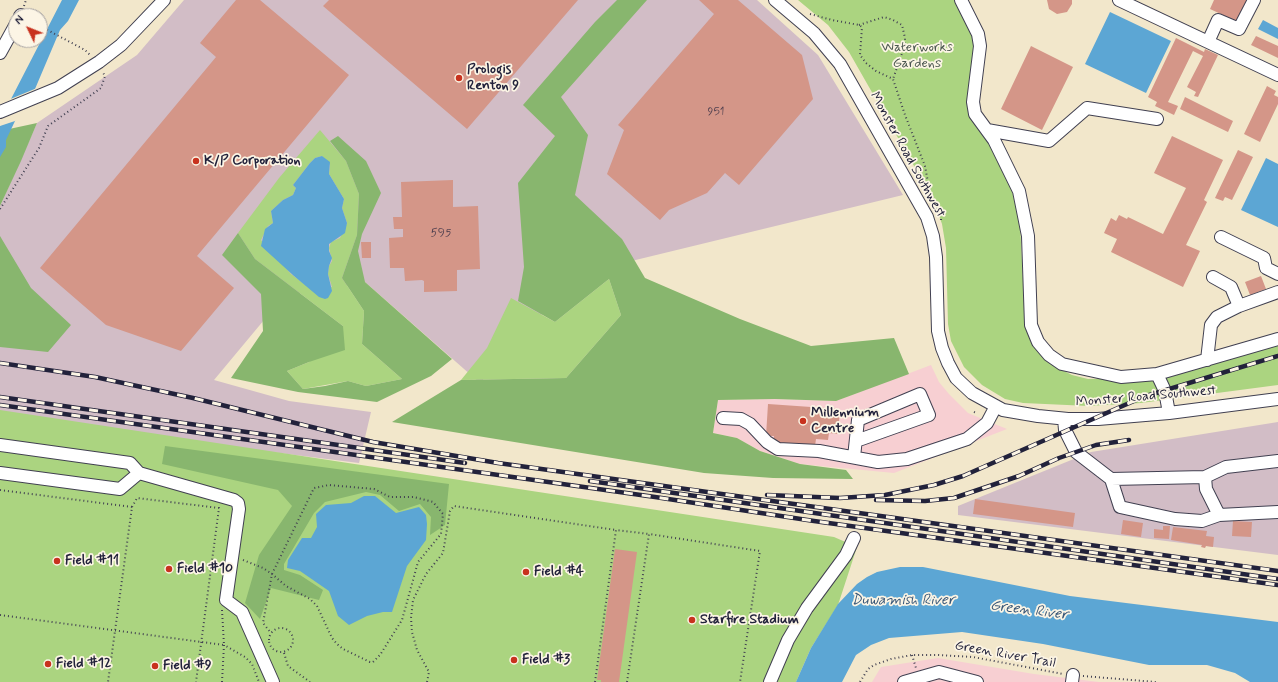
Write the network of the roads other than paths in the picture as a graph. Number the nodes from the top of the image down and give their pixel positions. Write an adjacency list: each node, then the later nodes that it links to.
1 (164, 0): 10 (street)
2 (775, 0): 22 (street, Monster Road Southwest)
3 (960, 0): 12 (street)
4 (1119, 0): 7 (street)
5 (1254, 0): 7 (street)
6 (8, 38): 8 (street)
7 (1208, 42): 9 (street)
8 (0, 52)
9 (1278, 75)
10 (0, 112)
11 (1157, 119): 12 (street)
12 (986, 130): 20 (street)
13 (1221, 237): 14 (street)
14 (1278, 274)
15 (1213, 277): 17 (street)
16 (1278, 292): 17 (street)
17 (1239, 306): 19 (street)
18 (1278, 339): 19 (street)
19 (1207, 360): 20 (street)
20 (1157, 374): 23 (street)
21 (1278, 399): 23 (street, Monster Road Southwest)
22 (996, 406): 25 (street, Monster Road Southwest); 28 (street)
23 (1169, 412): 25 (street, Monster Road Southwest)
24 (723, 418): 28 (street)
25 (1064, 419): 33 (street)
26 (856, 441): 26 (street); 28 (street)
27 (0, 445): 31 (street)
28 (854, 457)
29 (1278, 461): 32 (street)
30 (0, 472): 31 (street)
31 (139, 473): 38 (street)
32 (1205, 477): 33 (street); 35 (street)
33 (1111, 478): 35 (street)
34 (1278, 512): 35 (street)
35 (1219, 515)
36 (854, 538): 39 (street)
37 (971, 681): 40 (street)
38 (273, 682)
39 (770, 682)
40 (904, 682)

